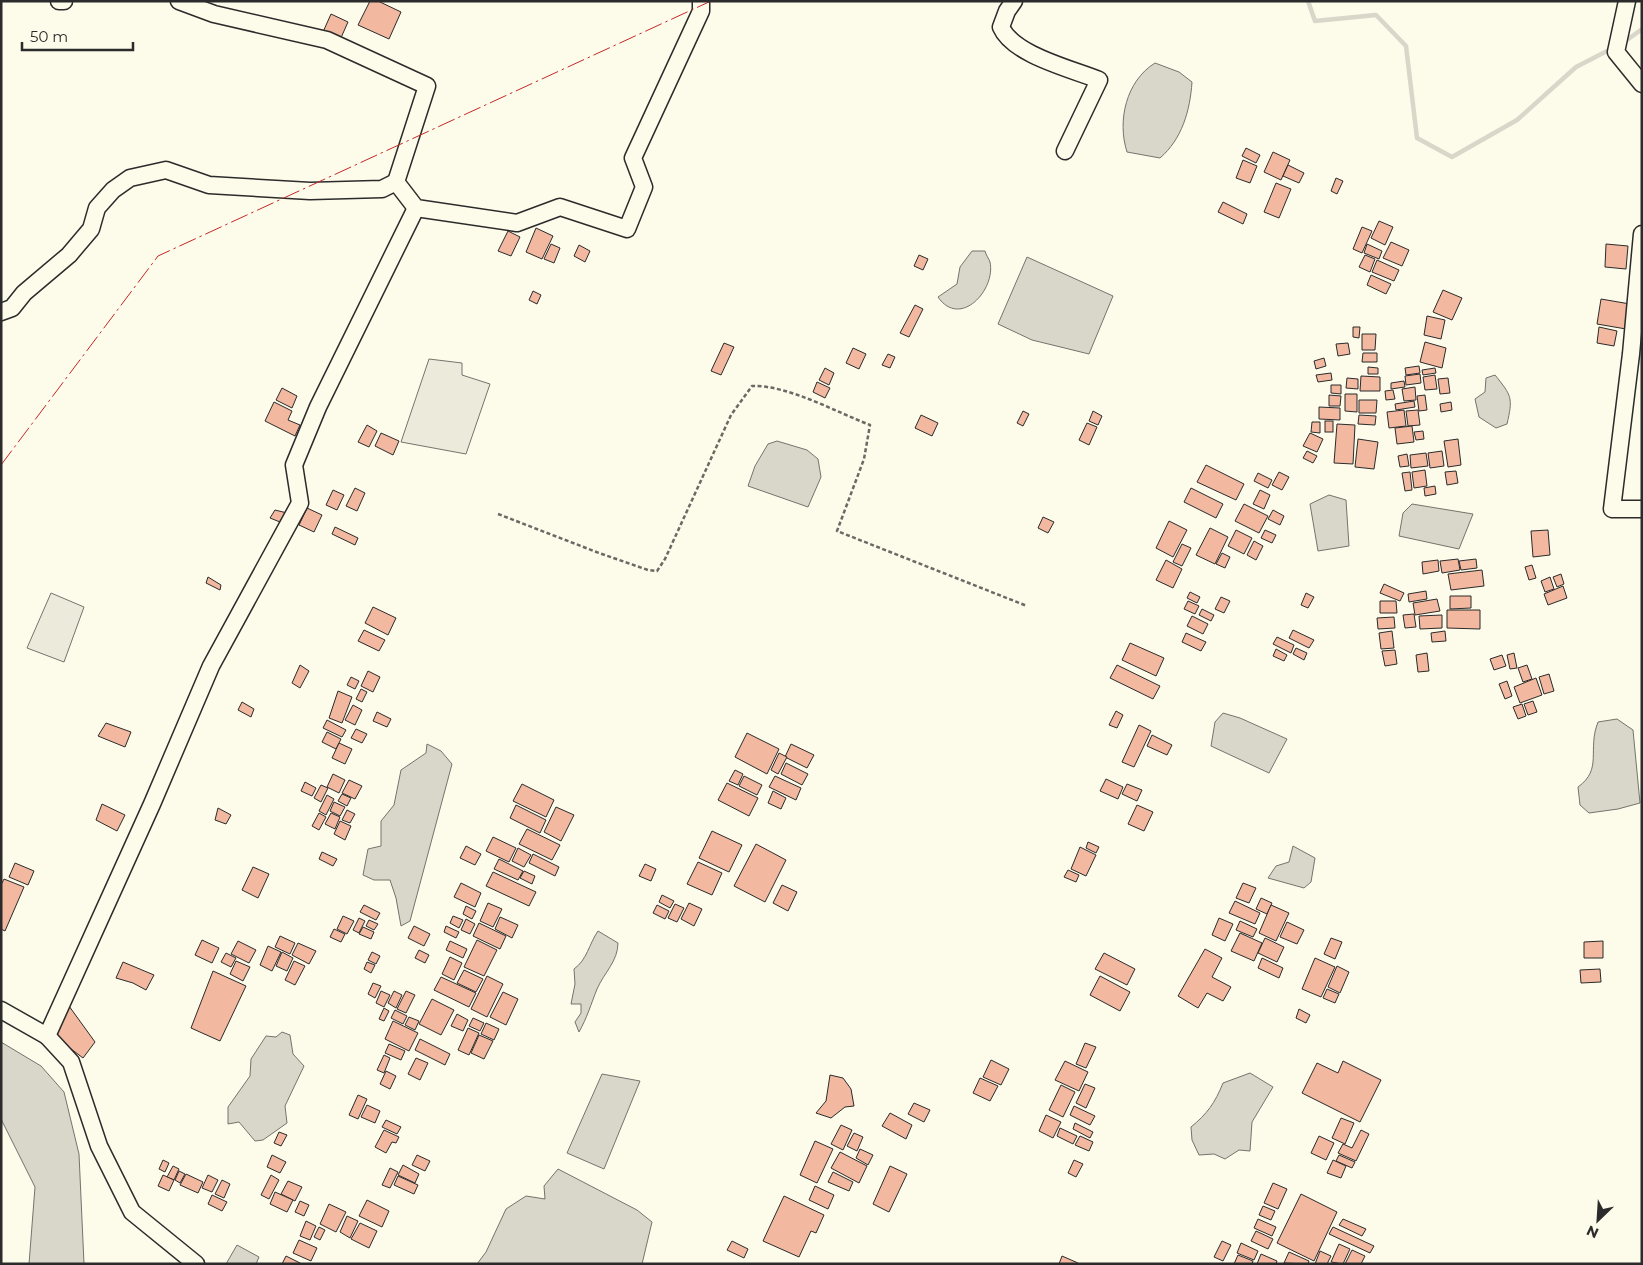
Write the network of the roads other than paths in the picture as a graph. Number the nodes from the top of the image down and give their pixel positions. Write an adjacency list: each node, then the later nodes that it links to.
1 (59, 1): 2 (street)
2 (64, 1)
3 (178, 1): 9 (street)
4 (701, 1): 10 (street)
5 (1014, 1): 8 (street)
6 (1627, 1): 7 (street)
7 (1642, 84)
8 (1065, 151)
9 (396, 182): 10 (street); 12 (street)
10 (416, 208): 15 (street)
11 (1642, 234): 13 (street)
12 (1, 312)
13 (1642, 510)
14 (1, 1010): 15 (street)
15 (47, 1036): 16 (street)
16 (196, 1264)

